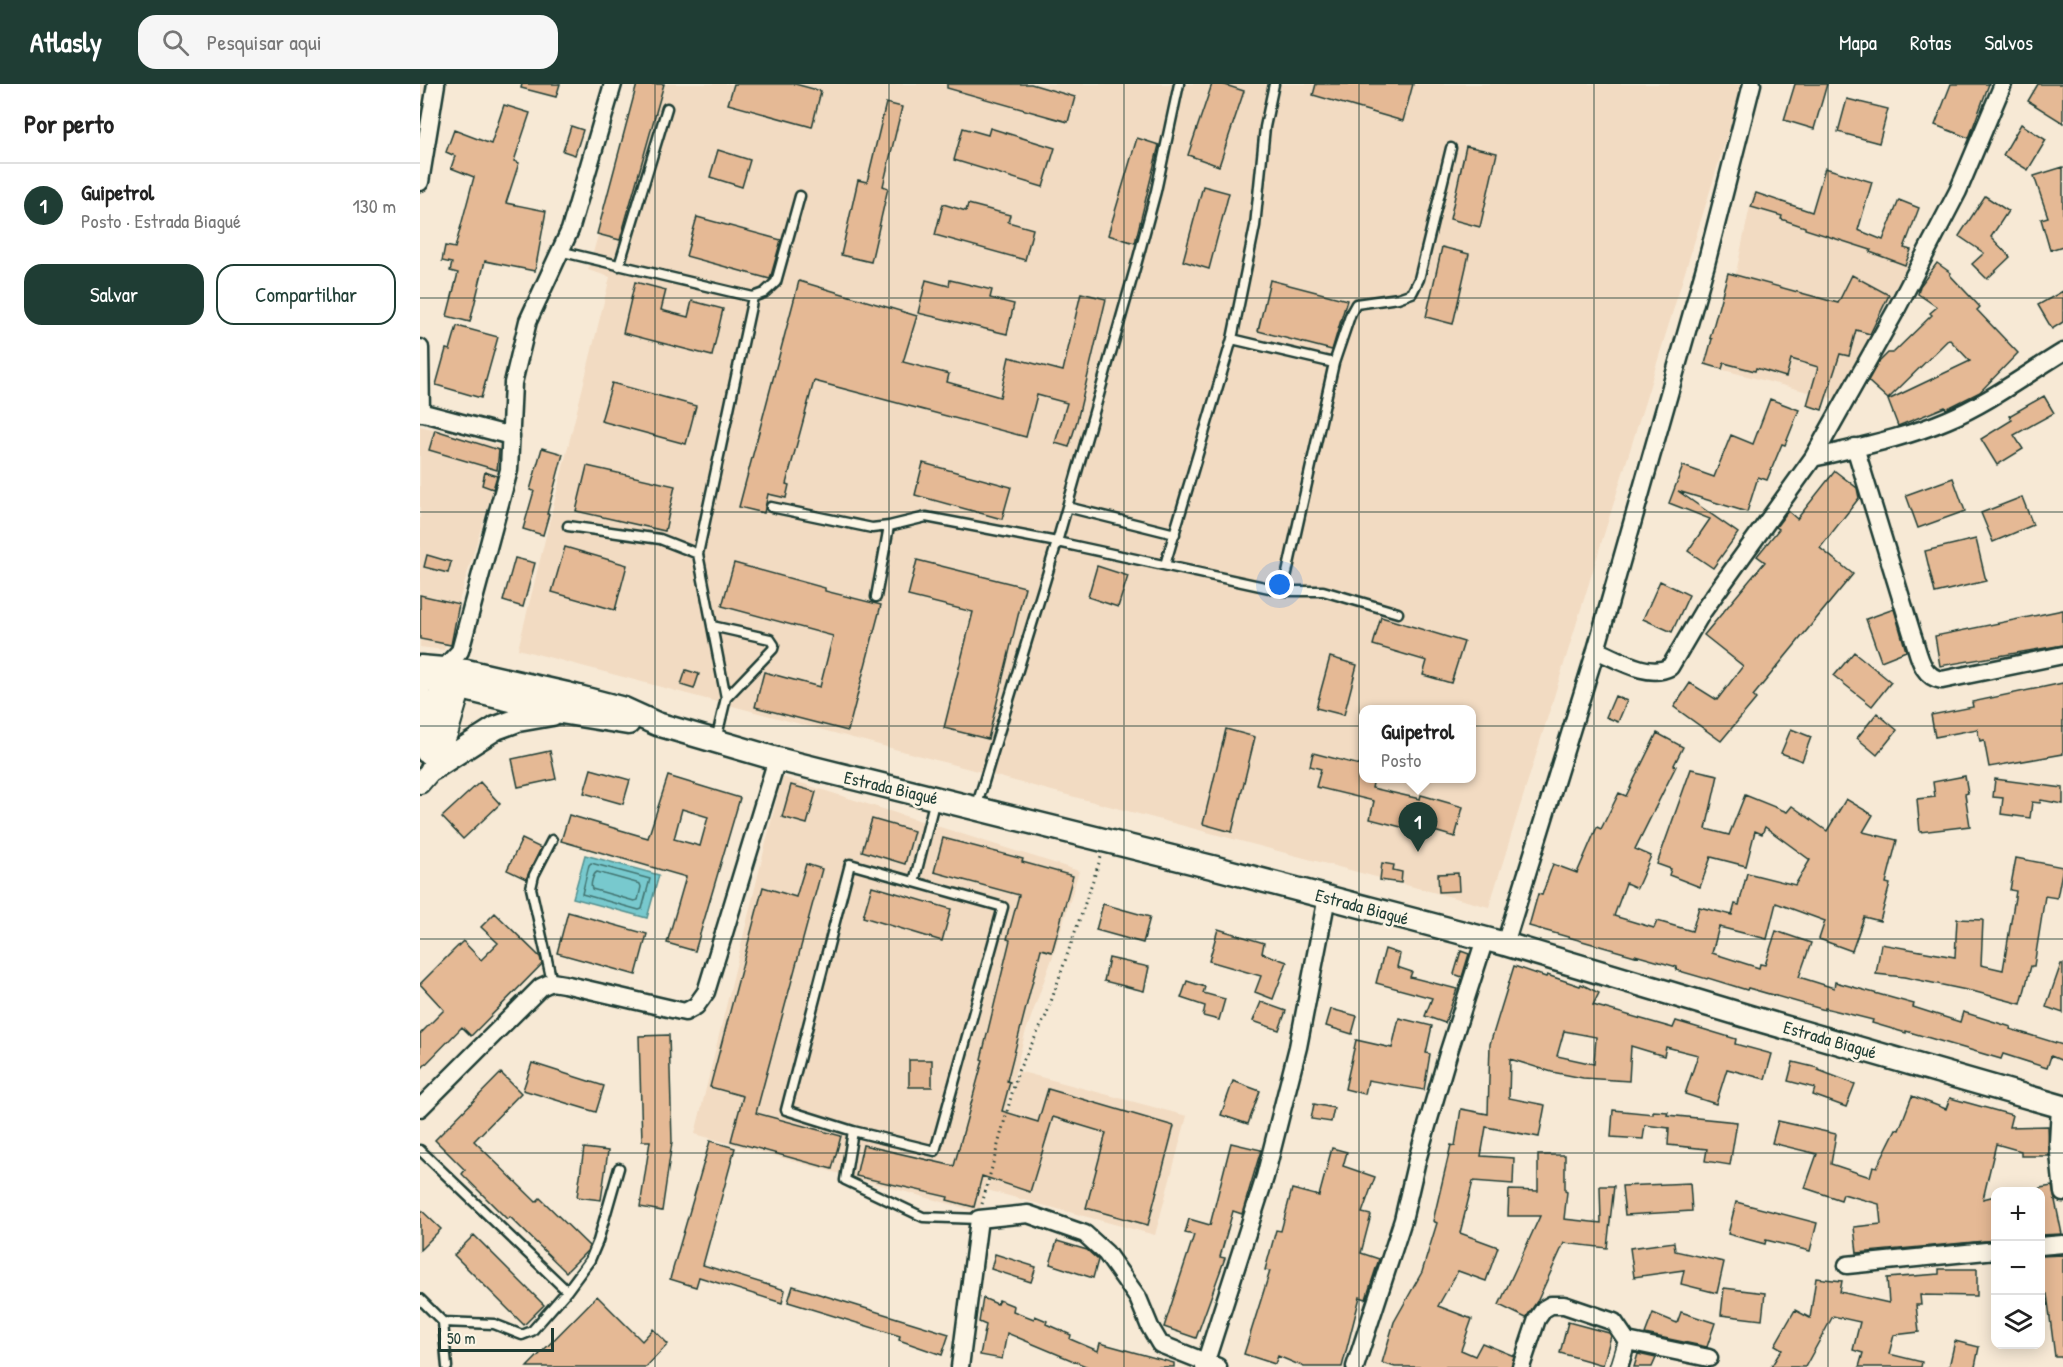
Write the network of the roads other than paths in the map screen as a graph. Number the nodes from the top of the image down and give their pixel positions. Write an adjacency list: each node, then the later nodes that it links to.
1 (436, 84): 9 (street)
2 (613, 84): 11 (street)
3 (1179, 84): 23 (lane)
4 (1274, 84): 14 (lane)
5 (1752, 84): 34 (street)
6 (2003, 84): 21 (street)
7 (667, 108): 12 (lane)
8 (1451, 148): 17 (lane)
9 (420, 182)
10 (800, 196): 13 (lane)
11 (559, 251): 12 (lane); 19 (street)
12 (619, 266): 13 (lane)
13 (753, 297): 28 (lane)
14 (1232, 339): 17 (lane); 26 (lane)
15 (420, 348): 18 (street)
16 (2063, 351): 20 (street)
17 (1334, 363): 30 (lane)
18 (420, 414): 19 (street)
19 (511, 436): 37 (street)
20 (1855, 447): 21 (street); 35 (street)
21 (1813, 458): 34 (street)
22 (771, 507): 25 (lane)
23 (1067, 507): 26 (lane); 27 (lane)
24 (568, 526): 28 (lane)
25 (889, 526): 27 (lane); 31 (lane)
26 (1175, 534): 29 (lane)
27 (1057, 542): 29 (lane); 46 (lane)
28 (698, 554): 33 (lane)
29 (1165, 565): 30 (lane)
30 (1283, 591): 32 (lane)
31 (876, 597)
32 (1398, 613)
33 (712, 626): 39 (lane); 39 (lane)
34 (1596, 650): 50 (street)
35 (2063, 655)
36 (420, 667): 37 (main road)
37 (448, 674): 40 (main road, Estrada Biagué); 41 (main road, Estrada Biagué); 44 (street)
38 (420, 698): 44 (main road)
39 (726, 698): 42 (lane)
40 (561, 712): 41 (main road, Estrada Biagué); 44 (main road)
41 (657, 724): 42 (main road, Estrada Biagué)
42 (716, 742): 43 (main road, Estrada Biagué)
43 (777, 759): 45 (main road, Estrada Biagué); 51 (street)
44 (425, 769)
45 (935, 798): 46 (main road, Estrada Biagué); 48 (lane)
46 (976, 808): 49 (main road, Estrada Biagué)
47 (552, 840): 51 (lane)
48 (914, 882): 54 (lane); 54 (lane)
49 (1327, 897): 50 (main road, Estrada Biagué); 68 (street)
50 (1495, 941): 52 (main road, Estrada Biagué); 71 (street)
51 (552, 982): 53 (street)
52 (2061, 1107): 57 (street)
53 (420, 1108)
54 (853, 1131): 58 (lane)
55 (420, 1150): 63 (lane)
56 (619, 1168): 63 (lane)
57 (2063, 1192)
58 (979, 1219): 68 (street); 70 (street)
59 (2063, 1244): 60 (street)
60 (2045, 1246)
61 (1991, 1250): 62 (street)
62 (1847, 1265)
63 (567, 1291): 65 (lane)
64 (420, 1299): 65 (lane)
65 (443, 1322): 69 (lane)
66 (1627, 1341): 67 (street); 72 (street); 73 (street)
67 (1709, 1358)
68 (1209, 1365)
69 (447, 1367)
70 (960, 1367)
71 (1355, 1367)
72 (1521, 1367)
73 (1619, 1367)

